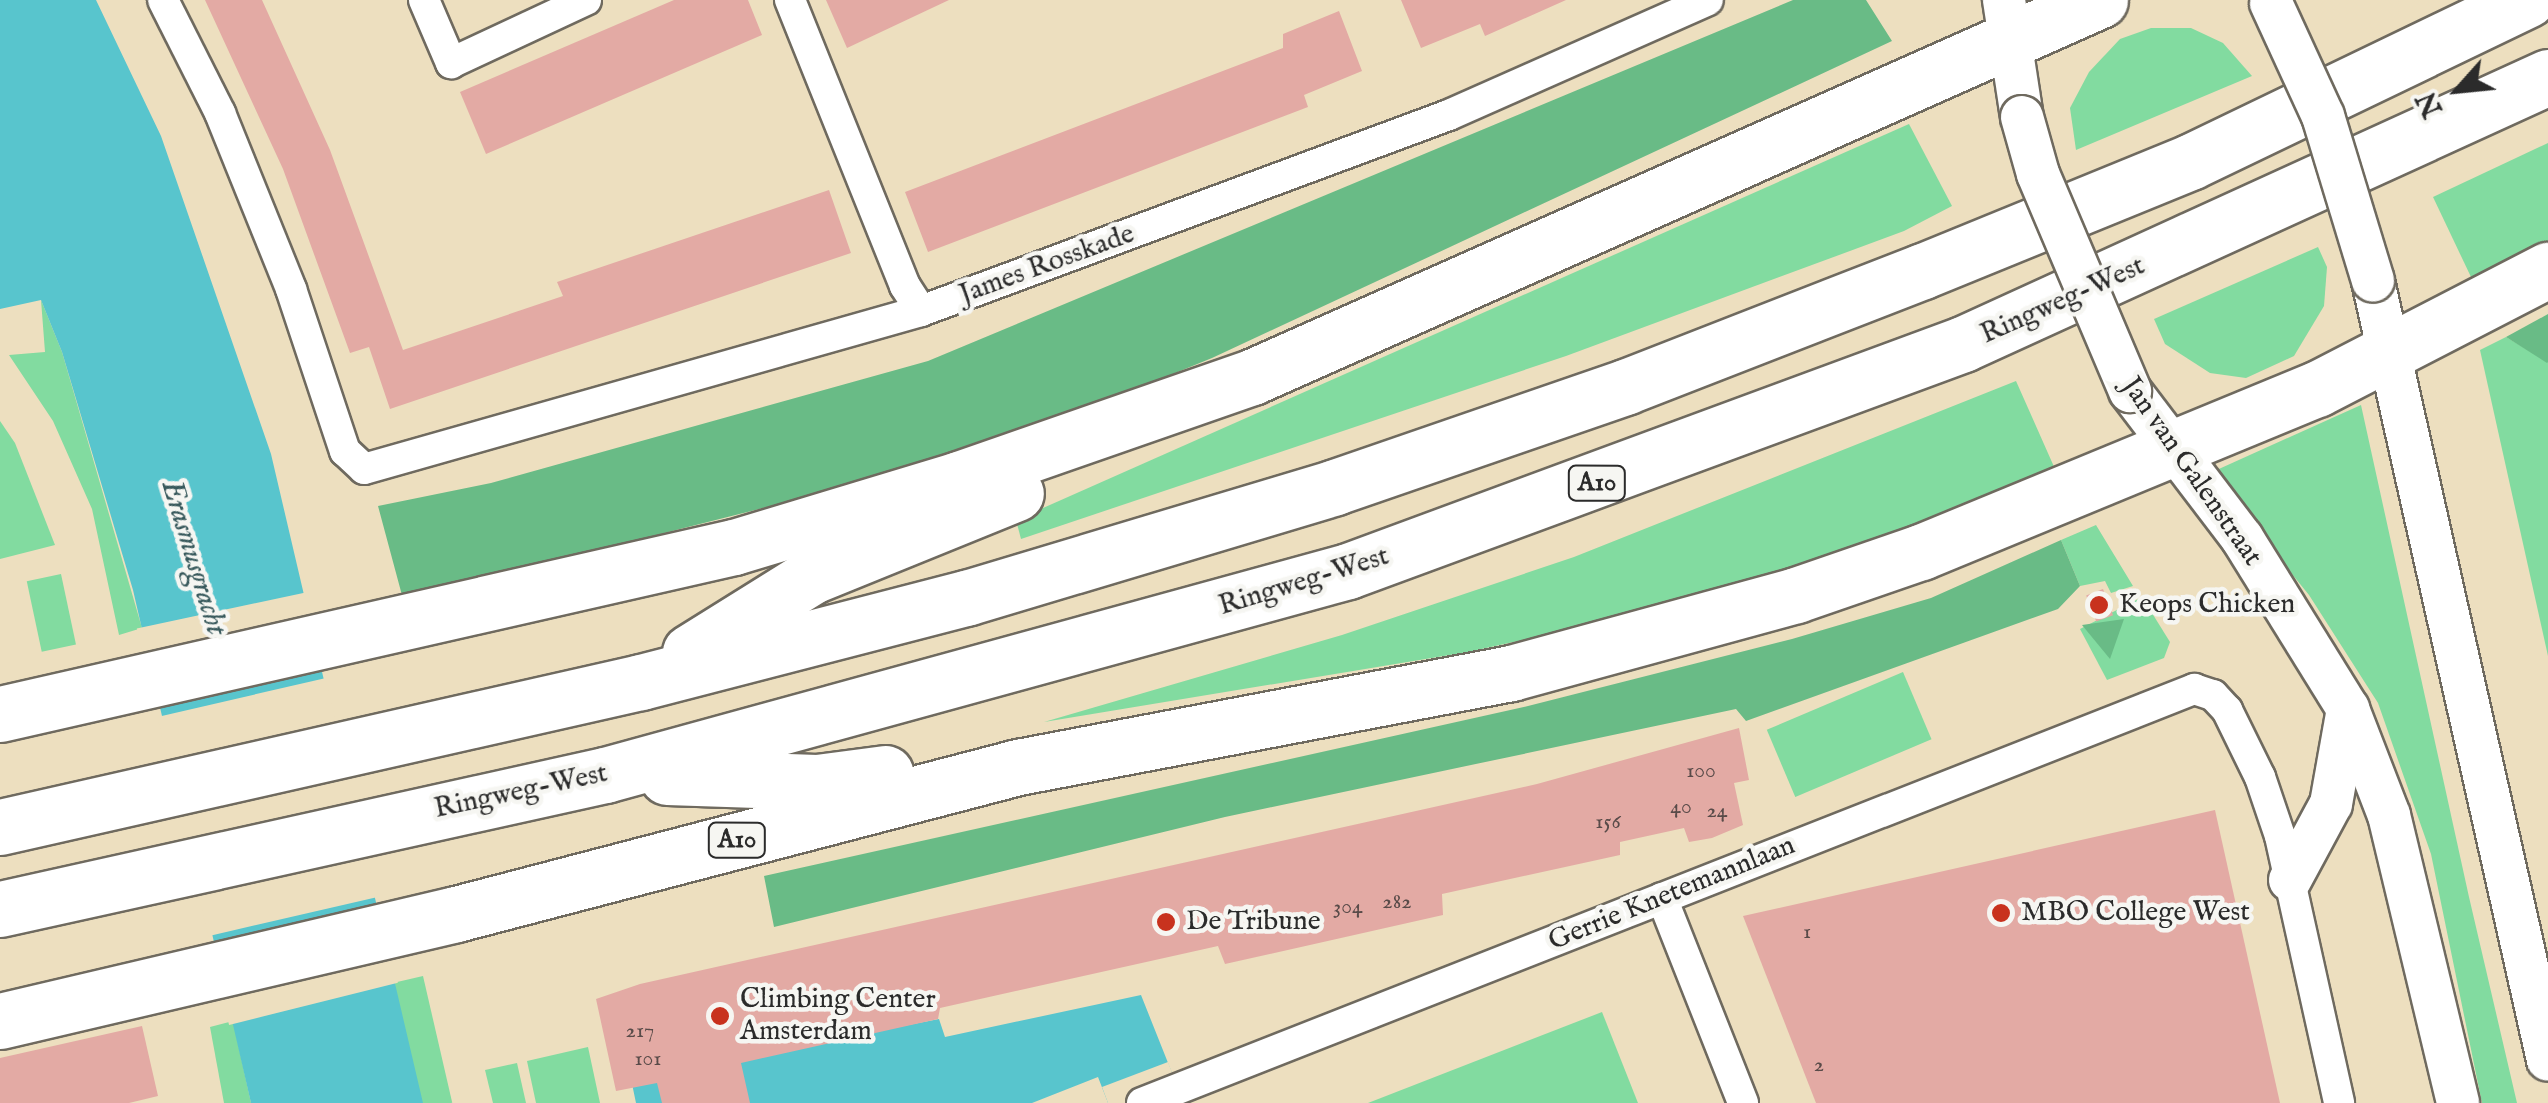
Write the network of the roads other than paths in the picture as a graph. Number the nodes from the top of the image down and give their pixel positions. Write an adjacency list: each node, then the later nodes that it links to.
1 (162, 0): 12 (street, James Rosskade)
2 (424, 0): 3 (street)
3 (586, 0)
4 (790, 0): 12 (street)
5 (1708, 0): 12 (street, James Rosskade)
6 (2100, 0): 9 (highway)
7 (2527, 0): 16 (highway)
8 (2270, 2): 13 (main road, bridge)
9 (2006, 23): 14 (highway); 15 (main road, Jan van Galenstraat, bridge)
10 (2548, 77): 20 (highway, Ringweg-West / A10)
11 (2548, 270): 13 (highway)
12 (921, 311)
13 (2386, 350): 15 (highway); 26 (main road)
14 (1252, 377): 16 (highway); 18 (highway)
15 (2175, 450): 17 (main road, Jan van Galenstraat); 19 (highway, A10)
16 (641, 682): 21 (highway)
17 (2348, 709): 22 (main road); 30 (main road, Jan van Galenstraat)
18 (0, 714)
19 (1018, 767): 20 (highway, A10); 25 (highway, A10)
20 (605, 775): 24 (highway, Ringweg-West / A10)
21 (0, 826)
22 (2290, 880): 23 (street, Gerrie Knetemannlaan); 29 (street)
23 (1662, 898): 27 (street, Gerrie Knetemannlaan); 28 (street)
24 (0, 910)
25 (0, 1021)
26 (2548, 1060)
27 (1142, 1103)
28 (1743, 1103)
29 (2339, 1103)
30 (2458, 1103)

